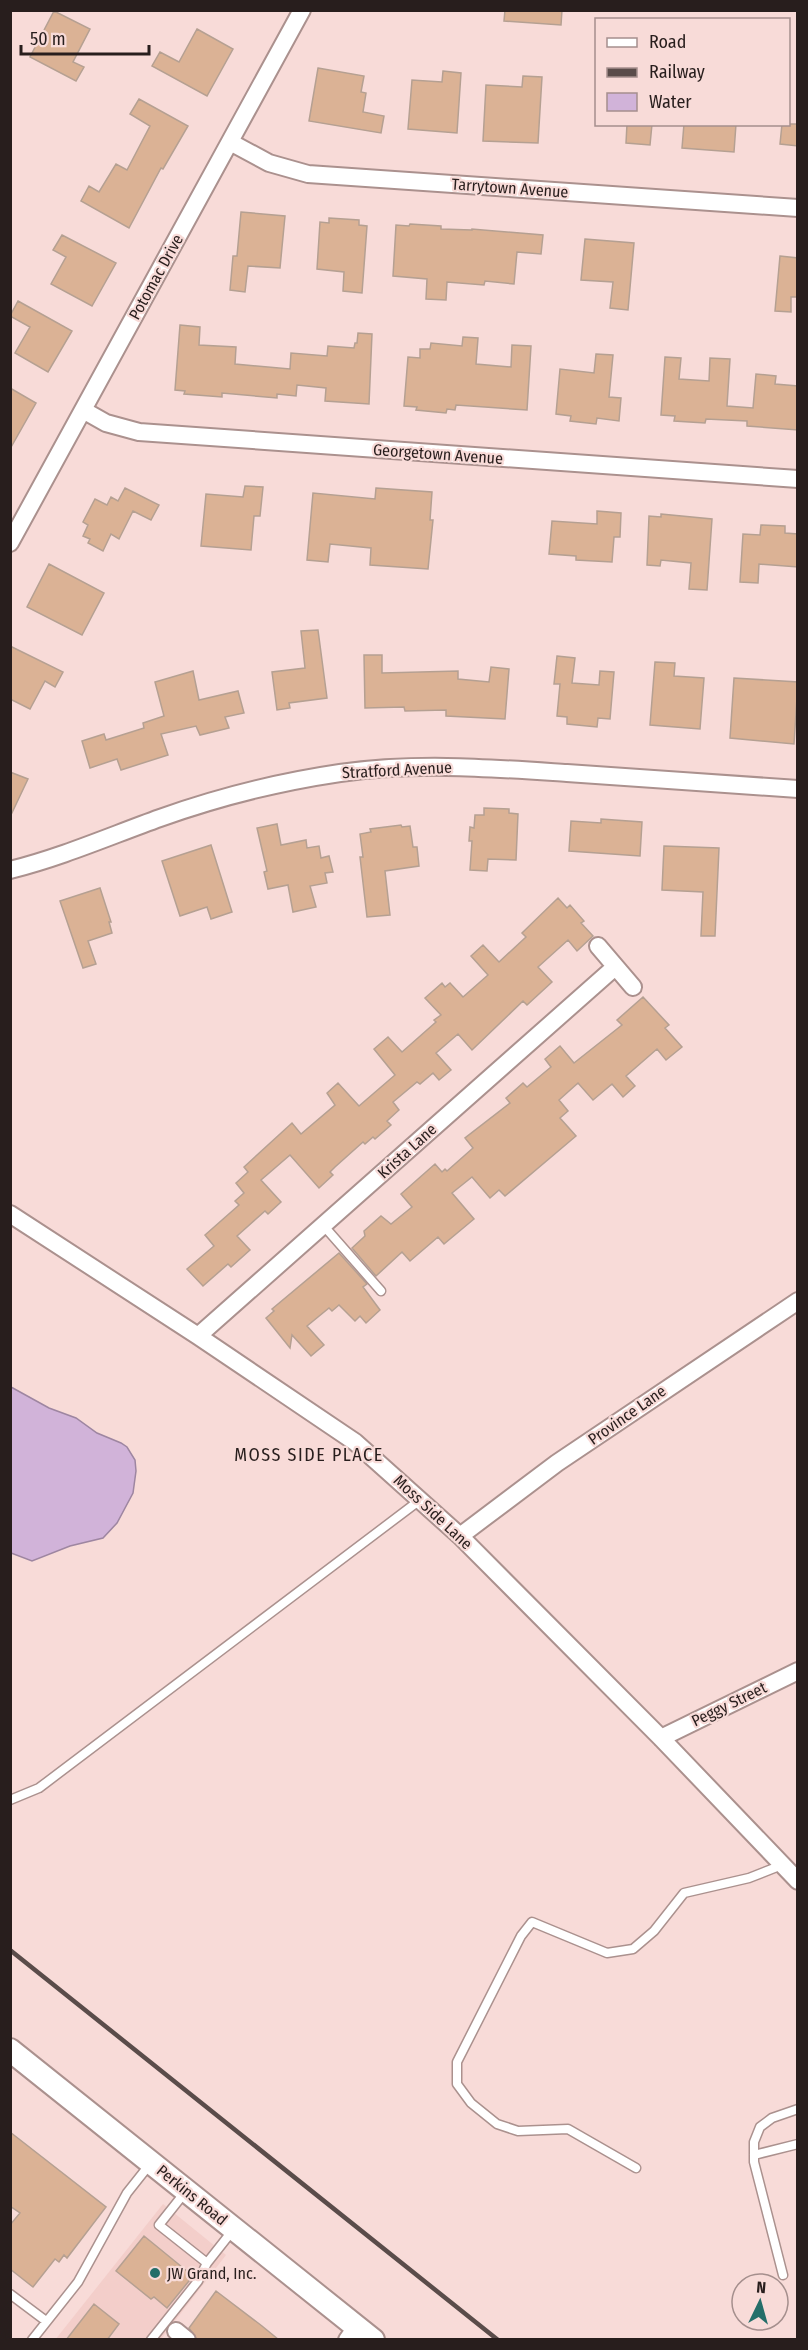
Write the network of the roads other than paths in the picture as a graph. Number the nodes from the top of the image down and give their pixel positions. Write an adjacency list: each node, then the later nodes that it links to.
1 (302, 10): 2 (street, Potomac Drive)
2 (230, 142): 3 (street, Tarrytown Avenue); 4 (street, Potomac Drive)
3 (798, 208)
4 (83, 410): 5 (street, Georgetown Avenue); 6 (street, Potomac Drive)
5 (798, 479)
6 (10, 543)
7 (798, 789): 8 (street, Stratford Avenue)
8 (10, 870)
9 (598, 946): 10 (street)
10 (615, 966): 11 (street); 13 (street, Krista Lane)
11 (633, 987)
12 (10, 1214): 16 (street, Moss Side Lane)
13 (323, 1225): 14 (lane); 16 (street, Krista Lane)
14 (381, 1291)
15 (798, 1301): 18 (street, Province Lane)
16 (198, 1336): 17 (street, Moss Side Lane)
17 (421, 1499): 18 (street, Moss Side Lane); 21 (lane)
18 (460, 1536): 20 (street, Moss Side Lane)
19 (798, 1671): 20 (street, Peggy Street)
20 (661, 1737): 22 (street, Moss Side Lane)
21 (10, 1800)
22 (782, 1865): 23 (street, Moss Side Lane); 29 (lane)
23 (798, 1881)
24 (10, 2050): 28 (main road, Perkins Road)
25 (798, 2109): 27 (lane)
26 (798, 2144): 27 (lane)
27 (754, 2155): 33 (lane)
28 (151, 2162): 30 (main road, Perkins Road); 35 (lane)
29 (636, 2168)
30 (187, 2191): 31 (main road, Perkins Road); 32 (lane)
31 (234, 2229): 32 (lane); 36 (main road, Perkins Road)
32 (207, 2263): 38 (lane)
33 (782, 2272)
34 (10, 2294): 35 (lane)
35 (46, 2322): 37 (lane)
36 (359, 2335)
37 (32, 2340)
38 (151, 2340)

